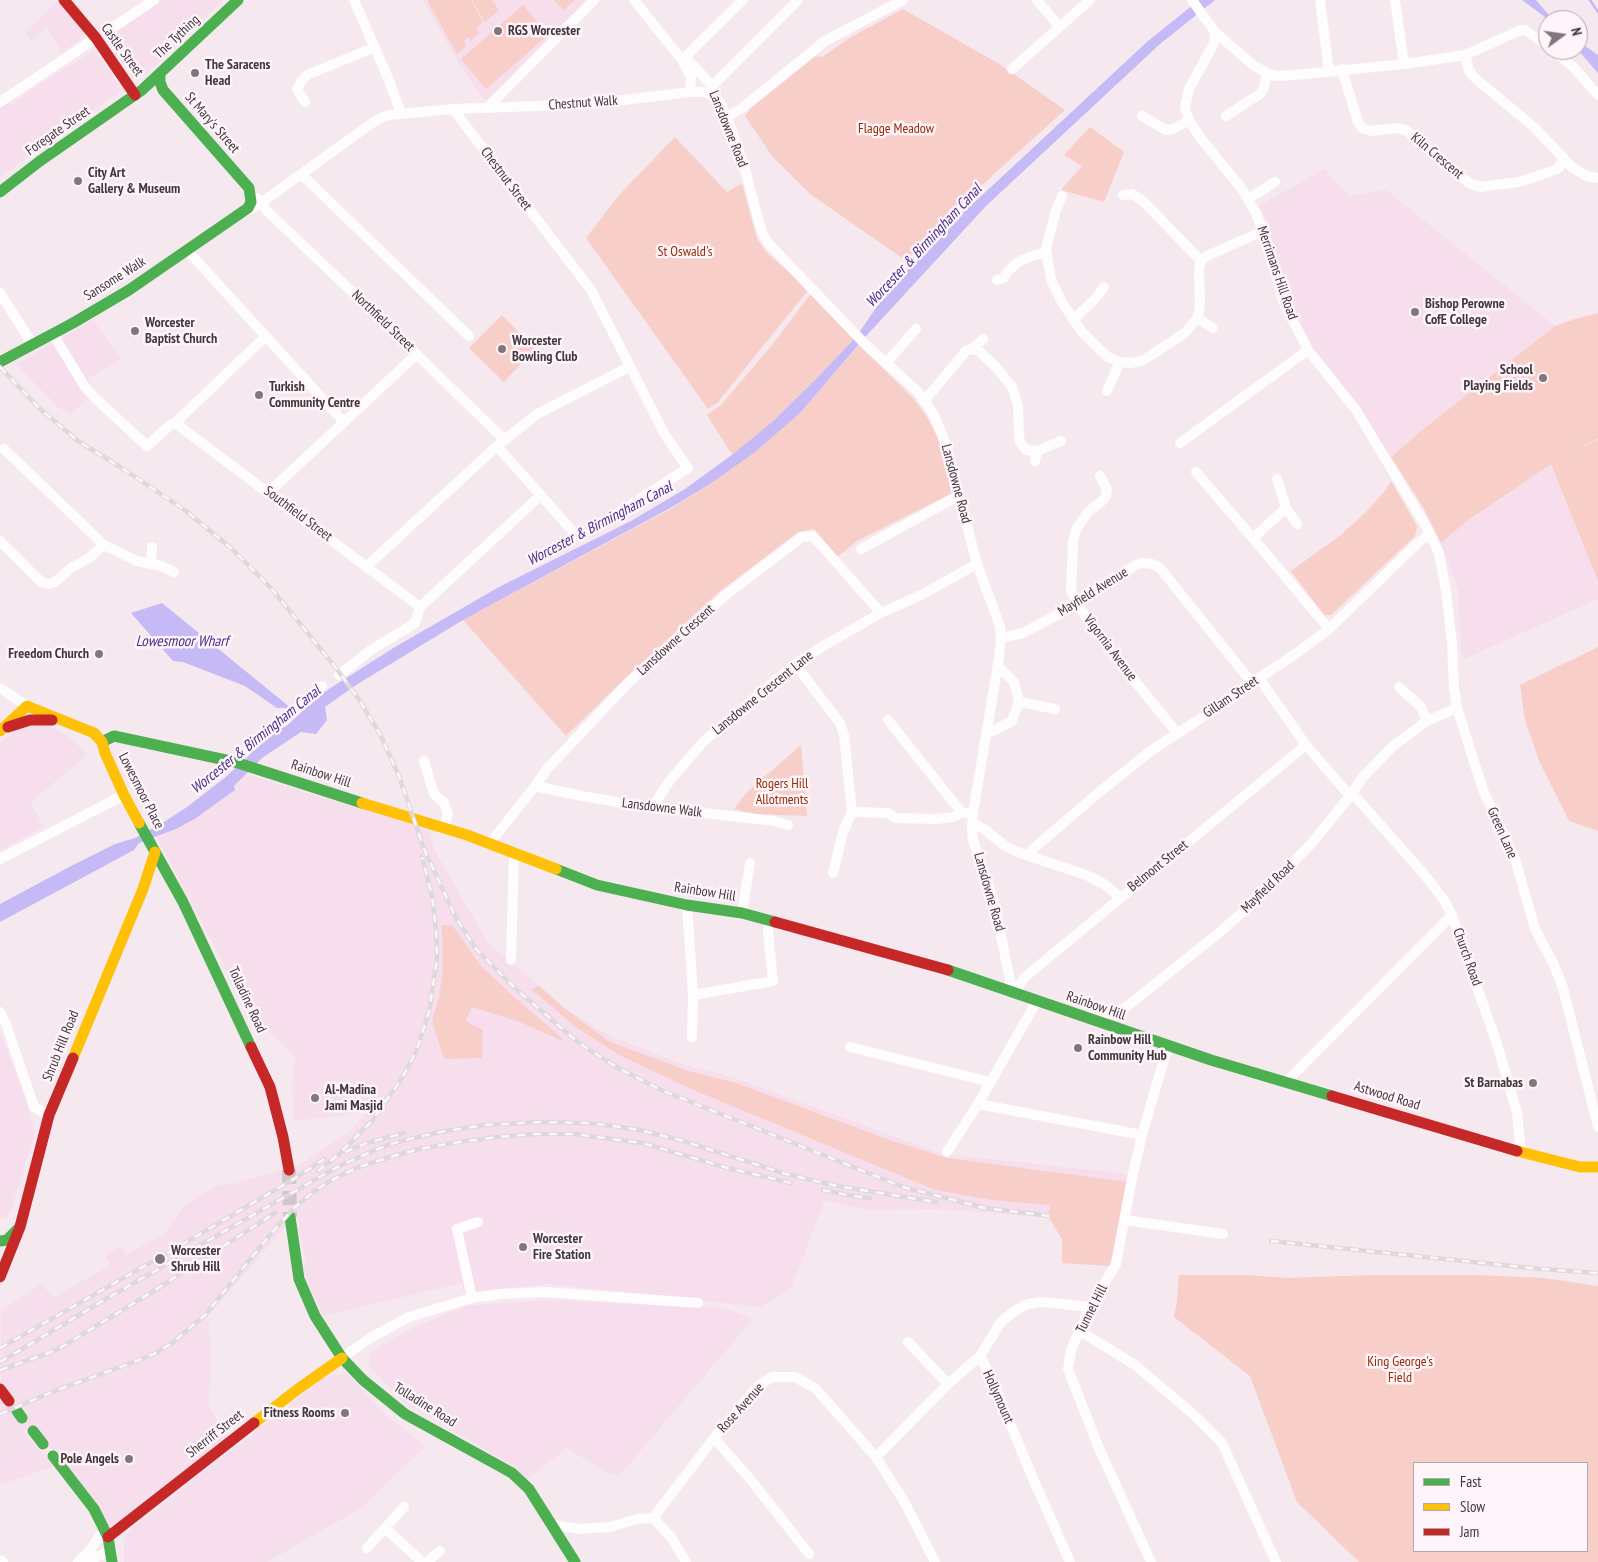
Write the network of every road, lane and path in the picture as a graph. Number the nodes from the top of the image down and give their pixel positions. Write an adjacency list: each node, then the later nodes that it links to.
1 (64, 0): 18 (main road, Castle Street)
2 (154, 0): 16 (street)
3 (238, 0): 28 (main road, The Tything)
4 (354, 0): 20 (street)
5 (594, 0): 30 (street)
6 (634, 0): 22 (street, Lansdowne Road)
7 (743, 0): 22 (street)
8 (798, 0): 31 (street)
9 (903, 0): 43 (street)
10 (1037, 0): 15 (street)
11 (1090, 0): 15 (street)
12 (1192, 0): 17 (street)
13 (1320, 0): 27 (street)
14 (1395, 0): 24 (street)
15 (1059, 26): 25 (street)
16 (109, 30)
17 (1215, 32): 29 (street); 44 (street)
18 (96, 38): 33 (main road, Castle Street); 35 (street)
19 (1538, 39): 21 (street)
20 (375, 47): 36 (street); 40 (street)
21 (1465, 55): 24 (street); 45 (street)
22 (682, 60): 31 (street, Lansdowne Road); 32 (street, Lansdowne Road)
23 (1565, 60): 34 (street)
24 (1404, 64): 26 (street)
25 (1012, 68)
26 (1342, 69): 27 (street); 45 (street, Kiln Crescent)
27 (1329, 71): 29 (street)
28 (160, 74): 33 (main road, The Tything); 49 (main road, St Mary's Street)
29 (1267, 74): 42 (street)
30 (506, 90): 37 (street); 38 (street)
31 (712, 91): 32 (street, Chestnut Walk); 43 (street, Lansdowne Road)
32 (690, 92): 37 (street, Chestnut Walk)
33 (135, 95): 50 (main road, Foregate Street)
34 (1598, 95)
35 (0, 102)
36 (305, 102)
37 (509, 107): 38 (street, Chestnut Walk)
38 (487, 108): 39 (street, Chestnut Walk)
39 (453, 109): 40 (street); 78 (street, Chestnut Street)
40 (401, 113): 46 (street, Sansome Walk)
41 (1142, 116): 44 (street)
42 (1226, 116)
43 (726, 117): 76 (street, Lansdowne Road)
44 (1189, 120): 53 (street, Merrimans Hill Road)
45 (1563, 157): 47 (street)
46 (301, 174): 54 (street, Sansome Walk); 69 (street)
47 (1598, 178)
48 (1275, 182): 53 (street)
49 (249, 188): 54 (street, Northfield Street); 55 (main road)
50 (0, 192)
51 (1123, 195): 59 (street)
52 (1062, 196): 58 (street)
53 (1248, 199): 56 (street, Merrimans Hill Road)
54 (261, 203): 55 (street, Sansome Walk); 74 (street, Northfield Street)
55 (242, 214): 57 (main road, Sansome Walk)
56 (1263, 231): 59 (street); 73 (street, Merrimans Hill Road)
57 (187, 250): 67 (main road, Sansome Walk); 68 (street)
58 (1047, 253): 60 (street); 64 (street)
59 (1202, 261): 63 (street)
60 (997, 280)
61 (1104, 287): 64 (street)
62 (0, 293): 71 (street)
63 (1196, 318): 65 (street); 77 (street)
64 (1073, 320): 77 (street)
65 (1213, 328)
66 (916, 329): 76 (street)
67 (53, 334): 71 (main road, Sansome Walk); 82 (street)
68 (266, 336): 81 (street); 82 (street)
69 (469, 336)
70 (983, 339): 72 (street)
71 (33, 345): 75 (main road, Sansome Walk)
72 (972, 349): 80 (street); 83 (street)
73 (1308, 350): 85 (street); 96 (street, Merrimans Hill Road)
74 (417, 354): 81 (street); 84 (street, Northfield Street)
75 (0, 362)
76 (887, 362): 80 (street, Lansdowne Road)
77 (1120, 362): 79 (street)
78 (628, 367): 84 (street); 94 (street, Chestnut Street)
79 (1107, 391)
80 (925, 400): 92 (street, Lansdowne Road)
81 (344, 422): 90 (street)
82 (175, 423): 90 (street, Southfield Street)
83 (1061, 441)
84 (501, 443): 91 (street, Northfield Street); 105 (street)
85 (1180, 443)
86 (1, 448): 100 (street)
87 (1196, 472): 98 (street)
88 (1100, 476): 107 (street, Vigornia Avenue)
89 (1278, 479): 93 (street)
90 (269, 492): 105 (street, Southfield Street)
91 (541, 495): 97 (street, Northfield Street); 108 (street)
92 (960, 495): 102 (street); 104 (street, Lansdowne Road)
93 (1286, 508): 95 (street); 98 (street)
94 (610, 518)
95 (1297, 524)
96 (1430, 534): 110 (street, Gillam Street); 121 (street, Green Lane)
97 (576, 536)
98 (1253, 538): 110 (street)
99 (0, 541): 100 (street)
100 (104, 545): 103 (street)
101 (152, 547): 103 (street)
102 (861, 549)
103 (150, 564): 106 (street)
104 (977, 564): 109 (street, Lansdowne Crescent Lane); 111 (street, Lansdowne Road)
105 (366, 567): 108 (street, Southfield Street)
106 (174, 572)
107 (1076, 603): 111 (street, Mayfield Avenue); 115 (street, Mayfield Avenue); 128 (street, Vigornia Avenue)
108 (420, 607): 114 (street)
109 (881, 613): 112 (street, Lansdowne Crescent Lane); 133 (street, Lansdowne Crescent)
110 (1329, 629): 115 (street, Gillam Street)
111 (1001, 638): 113 (street, Lansdowne Road)
112 (795, 664): 136 (street, Lansdowne Crescent Lane); 137 (street)
113 (998, 666): 119 (street); 127 (street, Lansdowne Road)
114 (339, 675)
115 (1255, 680): 128 (street, Gillam Street); 130 (street, Church Road)
116 (322, 686): 132 (street)
117 (1399, 687): 125 (street)
118 (0, 688): 120 (street)
119 (1019, 702): 122 (street); 127 (street)
120 (27, 706): 123 (main road); 126 (main road)
121 (1457, 708): 125 (street, Mayfield Road); 166 (street, Green Lane)
122 (1055, 709)
123 (63, 720): 126 (main road); 129 (main road)
124 (888, 720): 138 (street)
125 (1428, 721): 135 (street, Mayfield Road)
126 (1, 730)
127 (986, 733): 138 (street, Lansdowne Road)
128 (1177, 733): 144 (street, Gillam Street)
129 (102, 742): 132 (main road, Rainbow Hill); 134 (main road, Lowesmoor Place)
130 (1306, 745): 135 (street, Church Road); 148 (street, Belmont Street)
131 (424, 761): 140 (street)
132 (237, 763): 140 (main road, Rainbow Hill)
133 (535, 786): 136 (street, Lansdowne Walk); 141 (street, Lansdowne Crescent)
134 (124, 795): 142 (main road, Lowesmoor Place); 145 (street)
135 (1350, 796): 151 (street, Church Road); 158 (street, Mayfield Road)
136 (652, 807): 139 (street, Lansdowne Walk)
137 (852, 812): 138 (street); 147 (street)
138 (969, 816): 144 (street); 154 (street, Lansdowne Road)
139 (788, 826)
140 (444, 828): 141 (main road, Rainbow Hill)
141 (490, 843): 143 (main road, Rainbow Hill)
142 (153, 849): 165 (main road, Shrub Hill Road); 171 (main road, Tolladine Road)
143 (514, 853): 149 (main road, Rainbow Hill); 153 (street)
144 (1028, 856): 148 (street)
145 (0, 859)
146 (750, 863): 150 (street)
147 (833, 874)
148 (1120, 897): 154 (street, Belmont Street)
149 (687, 905): 150 (main road, Rainbow Hill); 155 (street)
150 (742, 913): 152 (main road, Rainbow Hill)
151 (1452, 915): 163 (street); 169 (street, Church Road)
152 (770, 921): 154 (main road, Rainbow Hill); 155 (street)
153 (511, 960)
154 (1015, 992): 156 (main road, Rainbow Hill)
155 (693, 994): 159 (street)
156 (1037, 1001): 158 (main road, Rainbow Hill); 162 (street)
157 (0, 1012): 165 (street)
158 (1082, 1017): 160 (main road, Rainbow Hill)
159 (692, 1037)
160 (1168, 1046): 163 (main road, Astwood Road); 167 (street, Tunnel Hill)
161 (850, 1047): 162 (street)
162 (990, 1082): 164 (street)
163 (1286, 1082): 169 (main road, Astwood Road)
164 (978, 1104): 167 (street); 168 (street)
165 (49, 1115): 175 (main road, Shrub Hill Road)
166 (1598, 1127)
167 (1142, 1135): 173 (street, Tunnel Hill)
168 (947, 1152)
169 (1521, 1152): 170 (main road, Astwood Road)
170 (1598, 1167)
171 (289, 1170)
172 (290, 1217): 186 (main road, Tolladine Road)
173 (1125, 1220): 176 (street); 182 (street, Tunnel Hill)
174 (478, 1222): 180 (street)
175 (20, 1227): 177 (main road); 178 (main road, Shrub Hill Road)
176 (1222, 1234)
177 (0, 1241)
178 (4, 1260): 179 (main road, Shrub Hill Road)
179 (0, 1277)
180 (472, 1298): 181 (street); 186 (street)
181 (698, 1303)
182 (1090, 1307): 183 (street, Tunnel Hill); 185 (street, Hollymount)
183 (1080, 1331): 212 (street, Tunnel Hill); 213 (street)
184 (908, 1342): 187 (street)
185 (980, 1356): 187 (street); 211 (street, Hollymount)
186 (342, 1358): 197 (main road, Tolladine Road); 199 (main road, Sherriff Street)
187 (948, 1384): 194 (street)
188 (0, 1388): 189 (main road)
189 (9, 1401)
190 (33, 1431): 192 (main road)
191 (714, 1438): 194 (street, Rose Avenue); 196 (street, Rose Avenue); 202 (street)
192 (43, 1444)
193 (53, 1456): 199 (main road)
194 (876, 1456): 210 (street, Rose Avenue)
195 (404, 1507): 198 (street)
196 (653, 1518): 197 (street); 209 (street)
197 (553, 1525): 208 (main road, Tolladine Road)
198 (385, 1528): 200 (street); 206 (street)
199 (106, 1534): 203 (main road); 204 (street)
200 (367, 1548)
201 (440, 1551): 207 (street)
202 (809, 1554)
203 (112, 1556): 205 (street)
204 (78, 1562)
205 (86, 1562)
206 (422, 1562)
207 (427, 1562)
208 (574, 1562)
209 (686, 1562)
210 (935, 1562)
211 (1070, 1562)
212 (1151, 1562)
213 (1276, 1562)

